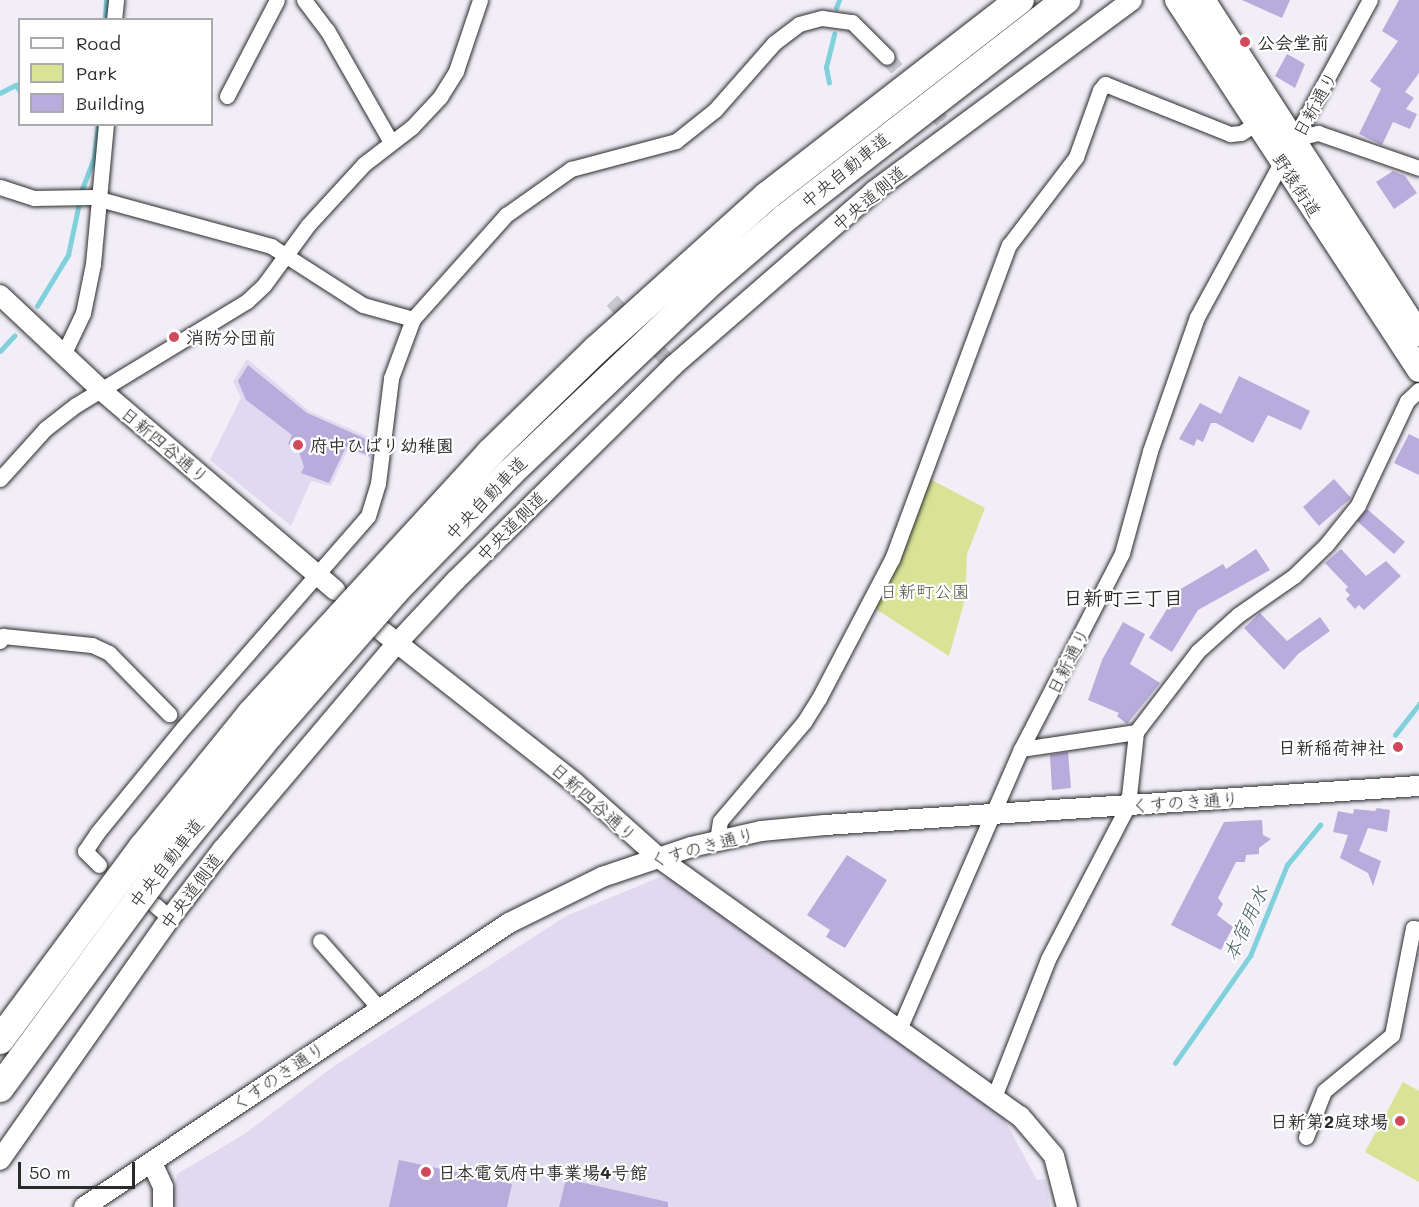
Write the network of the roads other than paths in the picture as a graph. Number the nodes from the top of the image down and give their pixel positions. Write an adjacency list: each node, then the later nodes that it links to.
1 (116, 0): 11 (street)
2 (277, 0): 13 (street)
3 (304, 0): 17 (street)
4 (480, 0): 17 (street)
5 (1020, 0): 48 (highway, 中央自動車道, bridge)
6 (1066, 0): 49 (highway, 中央自動車道, bridge)
7 (1132, 0): 33 (street, 中央道側道)
8 (1177, 0): 14 (main road, 野猿街道)
9 (1203, 0): 16 (main road, 野猿街道)
10 (1370, 0): 16 (street, 日新通り)
11 (114, 18)
12 (887, 57): 24 (street)
13 (227, 96)
14 (1257, 123): 18 (main road, 野猿街道); 41 (street)
15 (106, 126): 21 (street)
16 (1295, 140): 18 (street, 日新通り); 19 (street); 25 (main road, 野猿街道)
17 (391, 142): 22 (street)
18 (1283, 163): 27 (main road, 野猿街道); 37 (street, 日新通り)
19 (1419, 168)
20 (0, 187): 21 (street)
21 (96, 198): 22 (street); 26 (street)
22 (288, 256): 24 (street); 28 (street)
23 (0, 295): 26 (street, 日新四谷通り)
24 (413, 319): 31 (street)
25 (1419, 334)
26 (63, 355): 28 (street, 日新四谷通り)
27 (1419, 370)
28 (101, 390): 30 (street); 31 (street, 日新四谷通り)
29 (1419, 390): 36 (street)
30 (0, 478)
31 (318, 575): 32 (street, 日新四谷通り); 43 (street)
32 (335, 590)
33 (390, 636): 42 (street, 日新四谷通り); 52 (street, 中央道側道)
34 (0, 641): 35 (street)
35 (169, 714)
36 (1136, 732): 37 (street); 39 (street)
37 (1021, 748): 40 (street, 日新通り)
38 (1419, 786): 39 (street, くすのき通り)
39 (1128, 805): 40 (street, くすのき通り); 50 (street)
40 (992, 814): 41 (street, くすのき通り); 47 (street, 日新通り)
41 (717, 840): 42 (street, くすのき通り)
42 (659, 858): 46 (street, くすのき通り); 47 (street, 日新四谷通り)
43 (99, 865)
44 (1419, 929): 51 (street)
45 (320, 941): 46 (street)
46 (379, 1008): 53 (street, くすのき通り)
47 (900, 1027): 50 (street)
48 (0, 1040)
49 (0, 1088)
50 (994, 1096): 56 (street)
51 (1306, 1137)
52 (0, 1160)
53 (152, 1163): 54 (street, くすのき通り); 55 (street)
54 (84, 1207)
55 (163, 1207)
56 (1067, 1207)

